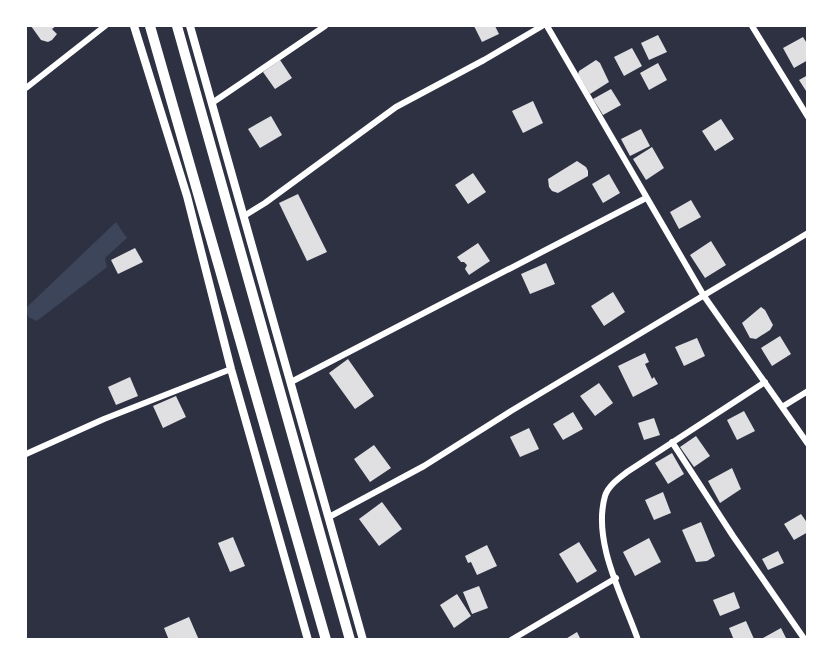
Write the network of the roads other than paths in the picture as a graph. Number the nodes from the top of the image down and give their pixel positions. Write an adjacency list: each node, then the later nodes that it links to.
1 (105, 26): 10 (street)
2 (134, 26): 17 (street)
3 (150, 26): 28 (highway)
4 (177, 26): 29 (highway)
5 (190, 26): 11 (street)
6 (325, 26): 11 (street)
7 (542, 26): 14 (street)
8 (547, 26): 13 (street)
9 (752, 26): 12 (street)
10 (26, 88)
11 (212, 103): 14 (street)
12 (807, 117)
13 (646, 198): 16 (street); 18 (street)
14 (244, 216): 18 (street)
15 (807, 233): 16 (street)
16 (704, 296): 19 (street); 25 (street)
17 (231, 369): 24 (street); 27 (street)
18 (291, 382): 25 (street)
19 (765, 382): 21 (street); 22 (street)
20 (807, 391): 21 (street)
21 (782, 407): 23 (street)
22 (672, 442): 26 (street); 33 (street)
23 (807, 444)
24 (26, 454)
25 (329, 517): 30 (street)
26 (616, 578): 31 (street); 32 (street)
27 (308, 639)
28 (326, 639)
29 (350, 639)
30 (363, 639)
31 (511, 639)
32 (638, 639)
33 (805, 639)

